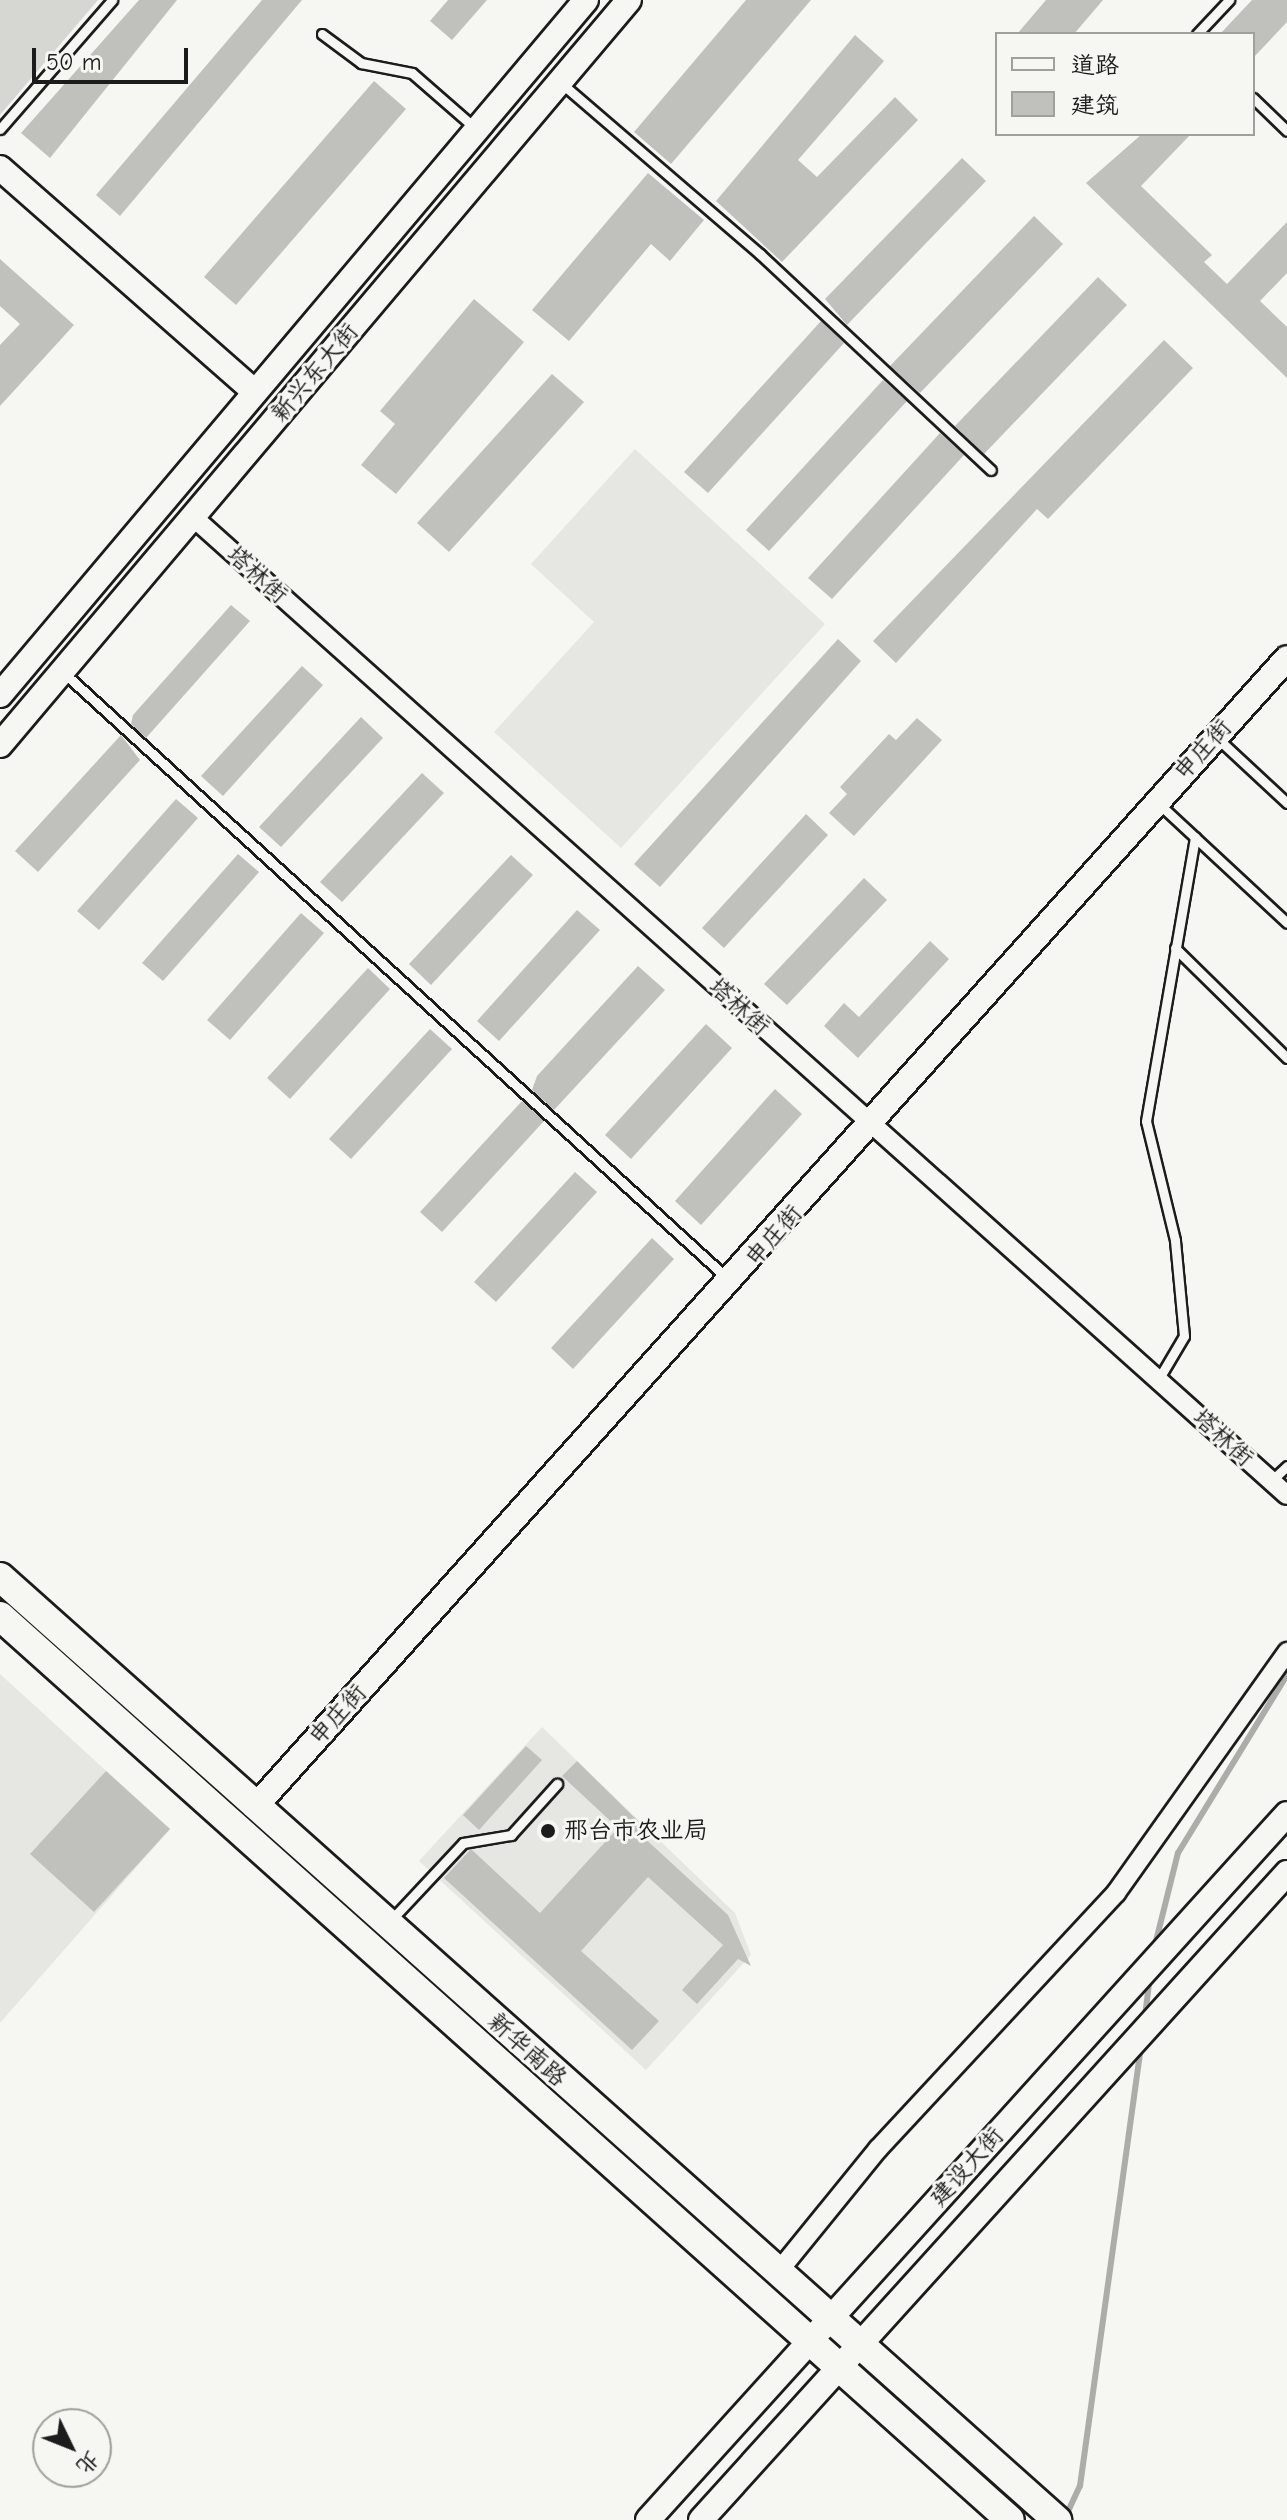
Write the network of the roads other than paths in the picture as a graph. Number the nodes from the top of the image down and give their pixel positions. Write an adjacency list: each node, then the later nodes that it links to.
1 (112, 0): 9 (lane)
2 (586, 0): 10 (street, 新兴东大街)
3 (629, 0): 7 (street, 新兴东大街)
4 (1229, 0): 5 (lane)
5 (1199, 32)
6 (322, 34): 10 (lane)
7 (560, 82): 14 (lane); 15 (street, 新兴东大街)
8 (1255, 100): 11 (lane)
9 (0, 129)
10 (477, 130): 13 (street, 新兴东大街)
11 (1287, 131)
12 (0, 168): 13 (street)
13 (255, 392): 18 (street, 新兴东大街)
14 (991, 470)
15 (193, 517): 17 (street, 新兴东大街); 27 (street, 塔林街)
16 (1287, 658): 19 (street, 申庄街)
17 (62, 671): 20 (street, 新兴东大街); 28 (lane)
18 (0, 695)
19 (1216, 736): 21 (street, 申庄街); 22 (lane)
20 (0, 745)
21 (1156, 801): 23 (lane); 27 (street, 申庄街)
22 (1287, 803)
23 (1195, 837): 24 (lane); 25 (lane)
24 (1287, 923)
25 (1175, 948): 26 (lane); 29 (lane)
26 (1287, 1058)
27 (871, 1125): 28 (street, 申庄街); 29 (street, 塔林街)
28 (732, 1283): 37 (street, 申庄街)
29 (1158, 1380): 31 (street, 塔林街)
30 (1287, 1466): 31 (lane)
31 (1271, 1481): 32 (street, 塔林街)
32 (1287, 1495)
33 (0, 1577): 37 (main road, 新华南路)
34 (0, 1616): 43 (main road, 新华南路)
35 (1287, 1652): 41 (street)
36 (557, 1784): 40 (lane)
37 (255, 1807): 40 (main road, 新华南路)
38 (1287, 1814): 42 (street, 建设大街)
39 (1287, 1873): 44 (street, 建设大街)
40 (387, 1925): 41 (main road, 新华南路)
41 (778, 2272): 42 (main road, 新华南路)
42 (830, 2318): 43 (street, 建设大街); 44 (main road, 新华南路)
43 (809, 2342): 45 (main road, 新华南路); 47 (street, 建设大街)
44 (860, 2344): 45 (street, 建设大街); 46 (main road, 新华南路)
45 (839, 2368): 48 (street, 建设大街); 49 (main road, 新华南路)
46 (1051, 2514)
47 (648, 2520)
48 (701, 2520)
49 (1010, 2520)

